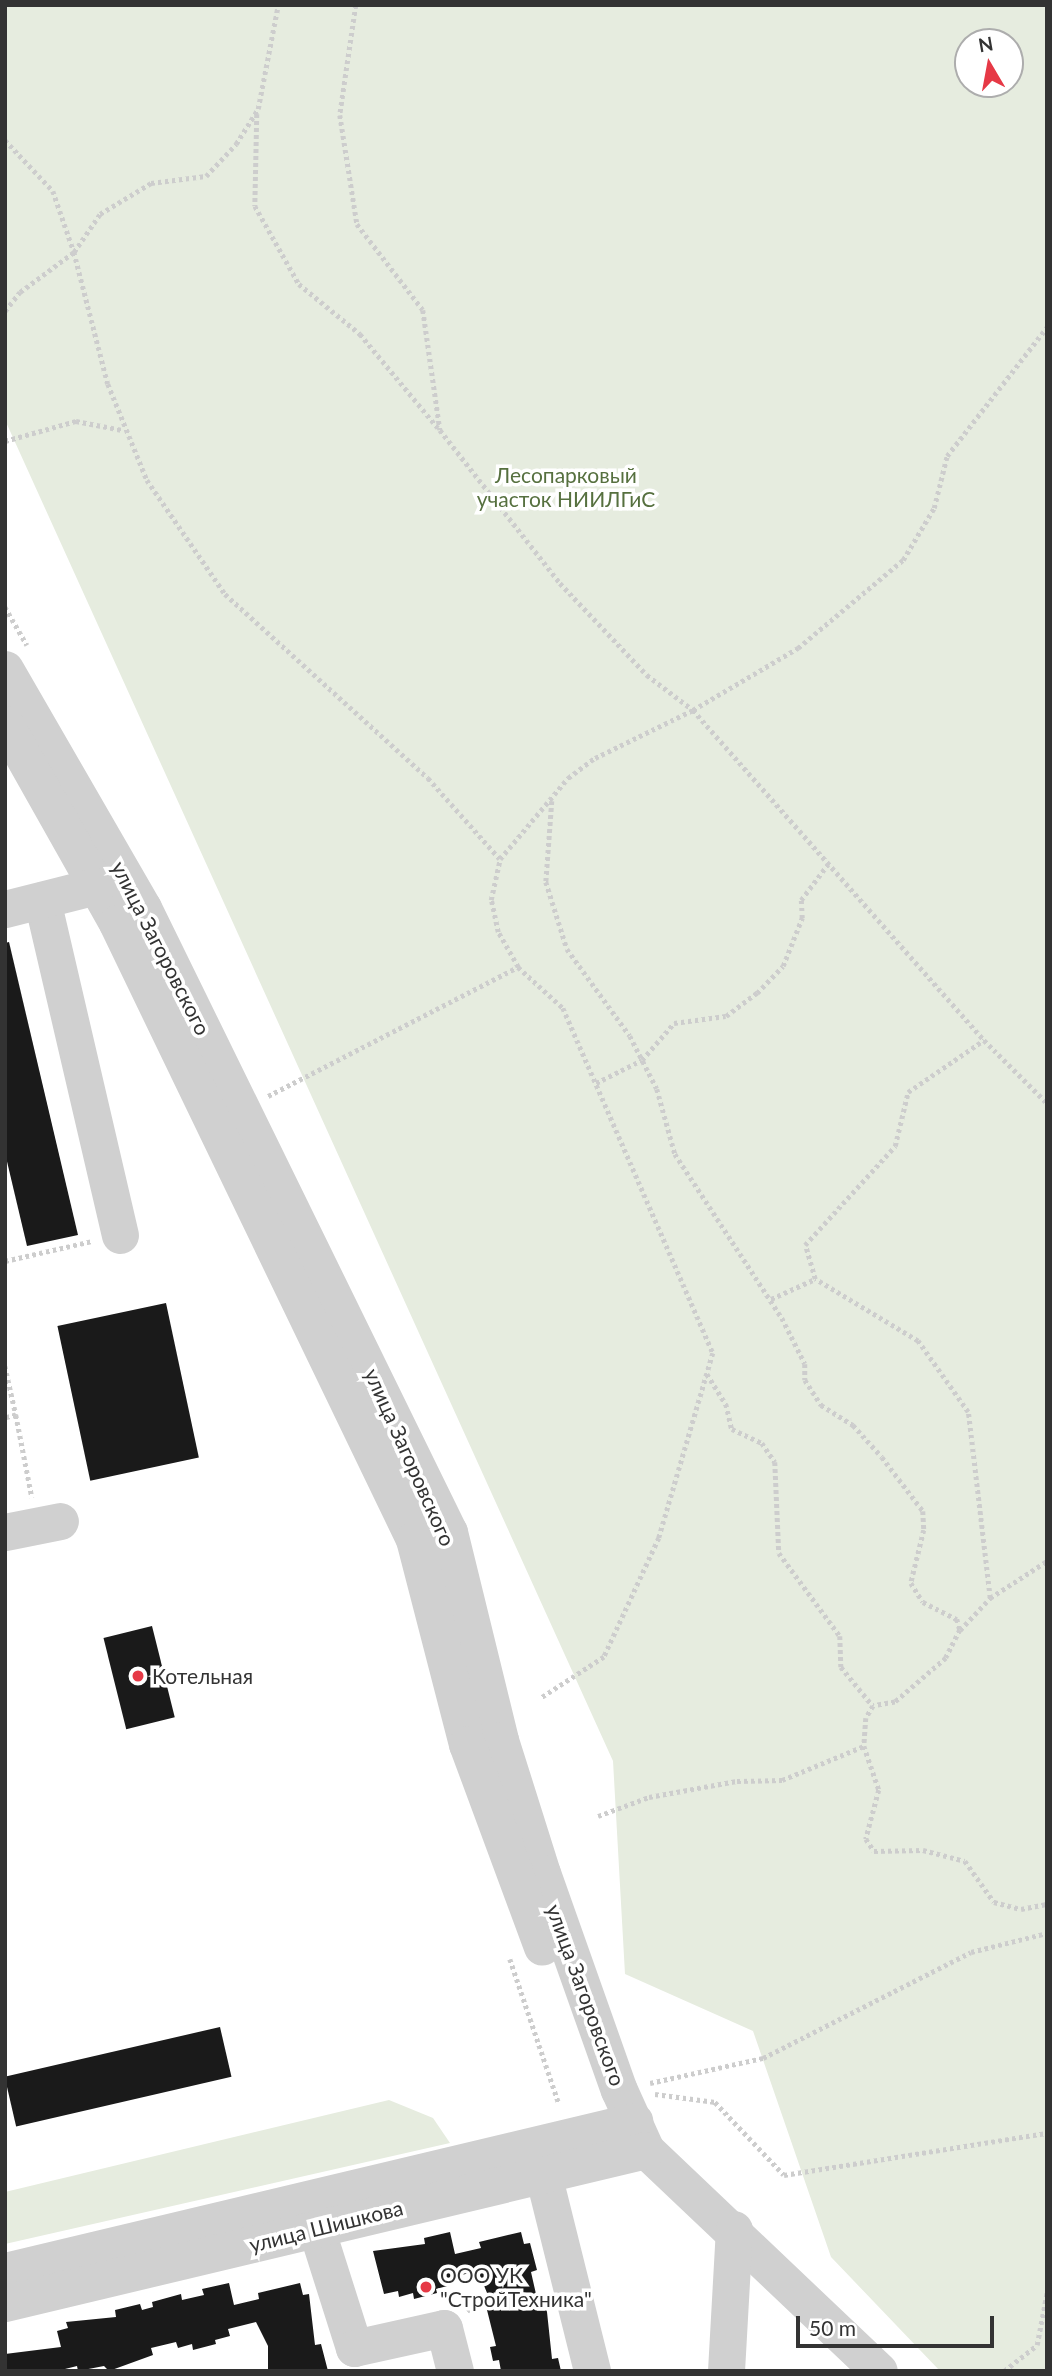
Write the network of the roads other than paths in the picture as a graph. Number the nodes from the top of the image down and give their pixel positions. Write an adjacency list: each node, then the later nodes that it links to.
1 (5, 669): 7 (street, улица Загоровского)
2 (5, 724): 3 (street, улица Загоровского)
3 (96, 886): 4 (street); 7 (street, улица Загоровского)
4 (42, 900): 5 (street); 6 (street)
5 (5, 909)
6 (120, 1235)
7 (628, 2128): 8 (street, улица Шишкова); 10 (street, улица Загоровского); 11 (street, улица Шишкова)
8 (543, 2174): 9 (street, улица Шишкова); 15 (street)
9 (316, 2228): 12 (street, улица Шишкова); 14 (street)
10 (733, 2244): 13 (street); 16 (street, улица Загоровского); 17 (street, улица Загоровского)
11 (5, 2271)
12 (5, 2303)
13 (733, 2364)
14 (455, 2371)
15 (592, 2371)
16 (846, 2371)
17 (879, 2371)

